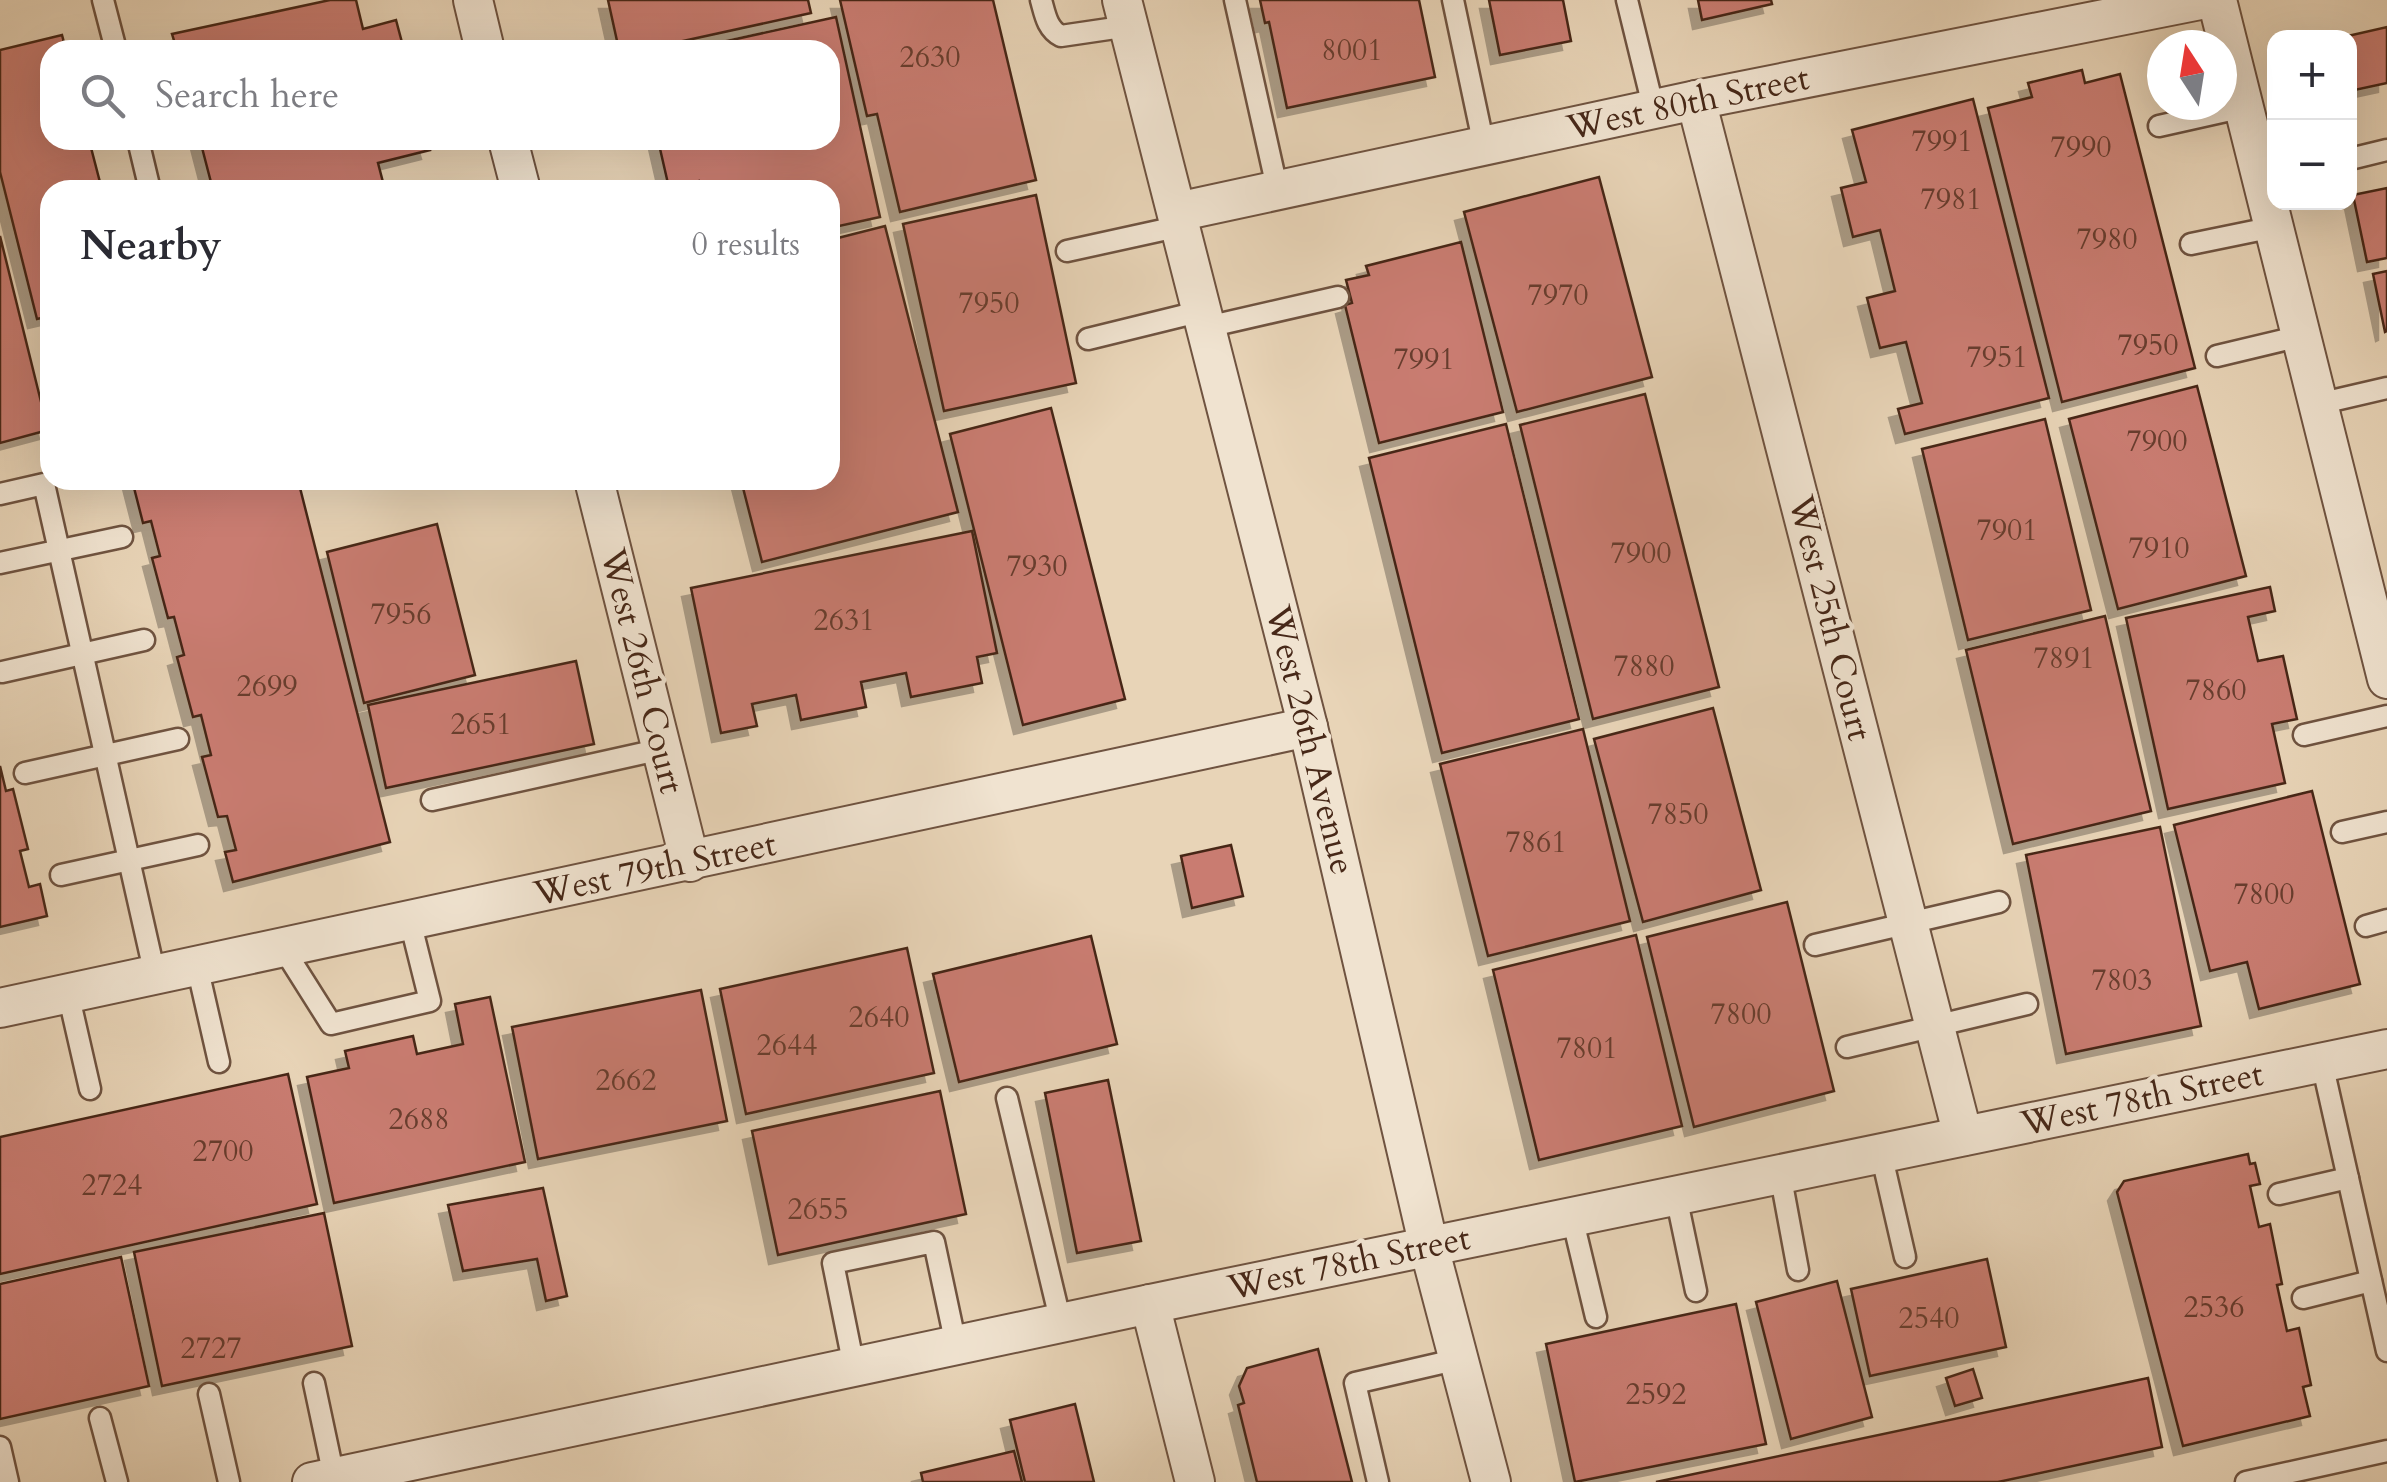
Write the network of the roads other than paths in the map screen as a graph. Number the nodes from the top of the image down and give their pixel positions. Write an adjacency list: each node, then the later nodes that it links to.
1 (104, 0): 10 (lane)
2 (472, 0): 11 (street)
3 (1041, 0): 9 (lane)
4 (1235, 0): 24 (lane)
5 (1453, 0): 16 (lane)
6 (1628, 0): 14 (lane)
7 (2200, 0): 12 (street, West 80th Street)
8 (2218, 0): 13 (street)
9 (1126, 13): 26 (street, West 26th Avenue)
10 (114, 40)
11 (482, 40)
12 (1696, 100): 14 (street, West 80th Street); 65 (street, West 25th Court)
13 (2244, 106): 15 (lane); 21 (street)
14 (1654, 110): 16 (street, West 80th Street)
15 (2159, 126)
16 (1484, 146): 24 (street, West 80th Street)
17 (140, 150): 22 (lane)
18 (511, 150): 23 (street)
19 (2387, 150): 20 (lane)
20 (2357, 157)
21 (2267, 175)
22 (148, 180)
23 (518, 180)
24 (1278, 192): 26 (street, West 80th Street)
25 (2272, 210): 27 (street)
26 (1179, 219): 29 (lane); 31 (street, West 26th Avenue)
27 (2274, 227): 28 (lane); 32 (street)
28 (2191, 244)
29 (1067, 251)
30 (1338, 297): 31 (lane)
31 (1204, 319): 33 (lane); 49 (street, West 26th Avenue)
32 (2301, 336): 34 (lane); 36 (street)
33 (1088, 339)
34 (2217, 356)
35 (2387, 388): 36 (lane)
36 (2318, 404): 46 (street)
37 (40, 485): 40 (lane)
38 (54, 490): 42 (lane)
39 (597, 490): 52 (street, West 26th Court)
40 (0, 494)
41 (122, 536): 42 (lane)
42 (58, 551): 43 (lane); 45 (lane)
43 (0, 564)
44 (144, 640): 45 (lane)
45 (81, 654): 47 (lane); 53 (lane)
46 (2384, 657)
47 (2, 672)
48 (2387, 716): 50 (lane)
49 (1308, 727): 60 (street, West 79th Street); 88 (street, West 26th Avenue)
50 (2304, 735)
51 (178, 739): 53 (lane)
52 (662, 750): 55 (lane); 60 (street, West 26th Court)
53 (103, 754): 54 (lane); 59 (lane)
54 (25, 773)
55 (432, 800)
56 (2387, 822): 57 (lane)
57 (2342, 832)
58 (198, 845): 59 (lane)
59 (128, 860): 61 (lane); 70 (lane)
60 (690, 862): 64 (street, West 79th Street)
61 (60, 875)
62 (1999, 902): 65 (lane)
63 (2387, 920): 66 (lane)
64 (410, 921): 68 (street, West 79th Street); 68 (lane)
65 (1908, 924): 67 (lane); 74 (street, West 25th Court)
66 (2366, 926)
67 (1816, 946)
68 (283, 948): 69 (street, West 79th Street)
69 (197, 966): 70 (street, West 79th Street); 77 (lane)
70 (156, 975): 71 (street, West 79th Street)
71 (68, 993): 73 (street, West 79th Street); 79 (lane)
72 (2027, 1004): 74 (lane)
73 (0, 1008)
74 (1935, 1026): 75 (lane); 81 (street, West 25th Court)
75 (1848, 1047)
76 (2387, 1049): 78 (street, West 78th Street)
77 (219, 1062)
78 (2322, 1063): 81 (street, West 78th Street); 84 (lane)
79 (90, 1089)
80 (1007, 1098): 96 (lane)
81 (1963, 1136): 82 (street, West 78th Street)
82 (1881, 1153): 83 (street, West 78th Street); 89 (lane)
83 (1780, 1174): 86 (street, West 78th Street); 90 (lane)
84 (2348, 1178): 85 (lane); 91 (lane)
85 (2279, 1194)
86 (1676, 1196): 87 (street, West 78th Street); 92 (lane)
87 (1572, 1217): 88 (street, West 78th Street); 95 (lane)
88 (1429, 1247): 94 (street, West 78th Street); 99 (street, West 26th Avenue)
89 (1905, 1257)
90 (1798, 1270)
91 (2371, 1280): 93 (lane); 98 (lane)
92 (1696, 1292)
93 (2303, 1298)
94 (1150, 1304): 96 (street, West 78th Street); 110 (street)
95 (1596, 1318)
96 (1061, 1323): 97 (street, West 78th Street)
97 (956, 1345): 100 (street, West 78th Street); 100 (lane)
98 (2387, 1350)
99 (1459, 1360): 111 (lane); 112 (street, West 26th Avenue)
100 (854, 1367): 106 (street, West 78th Street)
101 (314, 1384): 106 (lane)
102 (209, 1394): 109 (lane)
103 (100, 1418): 108 (lane)
104 (0, 1448): 107 (lane)
105 (2387, 1451): 113 (lane)
106 (323, 1480)
107 (8, 1482)
108 (116, 1482)
109 (229, 1482)
110 (1195, 1482)
111 (1378, 1482)
112 (1491, 1482)
113 (2246, 1482)

